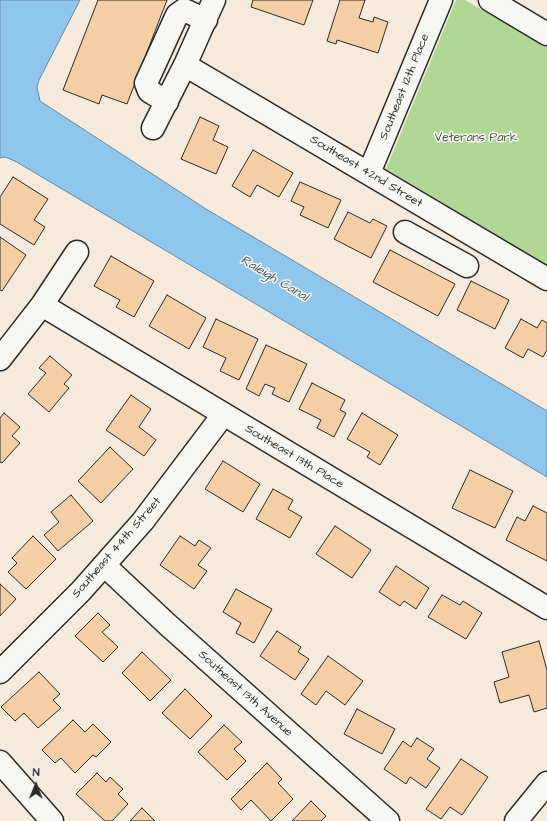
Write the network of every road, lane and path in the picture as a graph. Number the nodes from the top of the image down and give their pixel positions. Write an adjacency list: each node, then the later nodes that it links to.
1 (214, 0): 5 (street)
2 (441, 0): 10 (street, Southeast 12th Place)
3 (490, 0): 4 (street)
4 (520, 8): 6 (street)
5 (206, 20): 7 (street); 8 (street)
6 (547, 34)
7 (185, 65): 8 (street); 10 (street, Southeast 42nd Street)
8 (166, 102): 9 (street)
9 (153, 128)
10 (369, 174): 11 (street, Southeast 42nd Street)
11 (450, 222): 13 (street); 16 (street, Southeast 42nd Street)
12 (405, 232): 13 (street)
13 (435, 248): 15 (street)
14 (77, 252): 17 (street)
15 (467, 266)
16 (547, 280)
17 (42, 305): 18 (street); 19 (street, Southeast 13th Place)
18 (0, 359)
19 (223, 415): 20 (street, Southeast 44th Street); 21 (street, Southeast 13th Place)
20 (104, 565): 22 (street, Southeast 44th Street); 27 (street, Southeast 13th Avenue)
21 (547, 608)
22 (0, 672)
23 (0, 762): 26 (street)
24 (547, 783): 25 (street)
25 (540, 806): 28 (street)
26 (52, 821)
27 (388, 821)
28 (516, 821)

